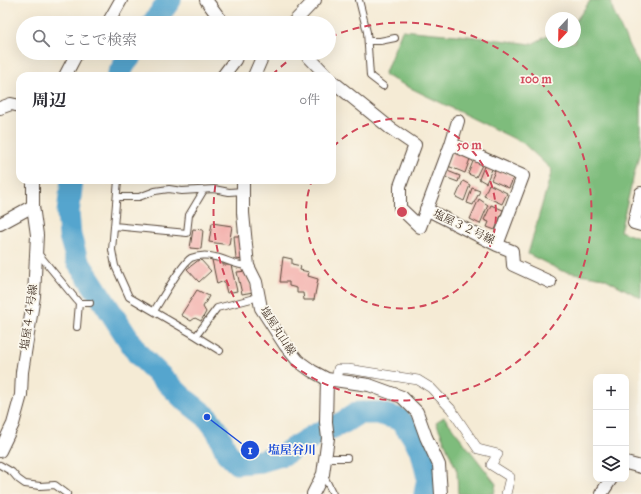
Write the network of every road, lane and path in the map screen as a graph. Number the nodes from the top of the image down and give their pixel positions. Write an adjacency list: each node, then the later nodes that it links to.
1 (121, 0): 5 (street)
2 (206, 0): 6 (street)
3 (316, 0): 7 (street)
4 (359, 0): 9 (lane)
5 (112, 16)
6 (218, 16)
7 (300, 16)
8 (395, 38): 9 (lane)
9 (368, 41): 19 (lane)
10 (73, 60): 14 (street)
11 (235, 60): 15 (street)
12 (261, 60): 16 (street)
13 (312, 60): 17 (street)
14 (67, 72)
15 (226, 72)
16 (256, 72)
17 (323, 72)
18 (336, 84): 31 (street, 塩屋３２号線)
19 (383, 86)
20 (16, 105): 21 (street)
21 (0, 108)
22 (458, 121): 23 (street)
23 (451, 144): 31 (street, 塩屋３２号線); 35 (street, 塩屋３２号線)
24 (33, 184): 30 (street, 塩屋４４号線)
25 (118, 184): 29 (lane)
26 (243, 185): 27 (lane); 37 (street, 塩屋丸山線)
27 (204, 190): 29 (lane); 34 (lane)
28 (641, 193): 33 (street)
29 (117, 197): 34 (lane)
30 (33, 206): 32 (street); 36 (street, 塩屋４４号線)
31 (426, 209): 35 (street, 塩屋３２号線)
32 (0, 224)
33 (641, 225)
34 (114, 226): 42 (lane)
35 (497, 245): 38 (street)
36 (36, 251): 40 (lane); 47 (street, 塩屋４４号線)
37 (248, 266): 39 (street, 塩屋丸山線); 42 (lane)
38 (550, 282)
39 (259, 297): 44 (lane); 46 (street, 塩屋丸山線)
40 (79, 303): 41 (lane); 43 (lane)
41 (90, 303)
42 (154, 311): 44 (lane)
43 (77, 327)
44 (196, 336): 45 (lane)
45 (220, 351)
46 (332, 380): 48 (street); 58 (street, 塩屋丸山線); 59 (street)
47 (0, 451)
48 (325, 458): 49 (lane); 53 (street)
49 (347, 458)
50 (629, 464): 52 (street)
51 (0, 465): 55 (lane)
52 (641, 467)
53 (323, 474): 56 (street); 57 (lane)
54 (609, 482): 60 (street)
55 (67, 494)
56 (313, 494)
57 (333, 494)
58 (441, 494)
59 (506, 494)
60 (600, 494)

